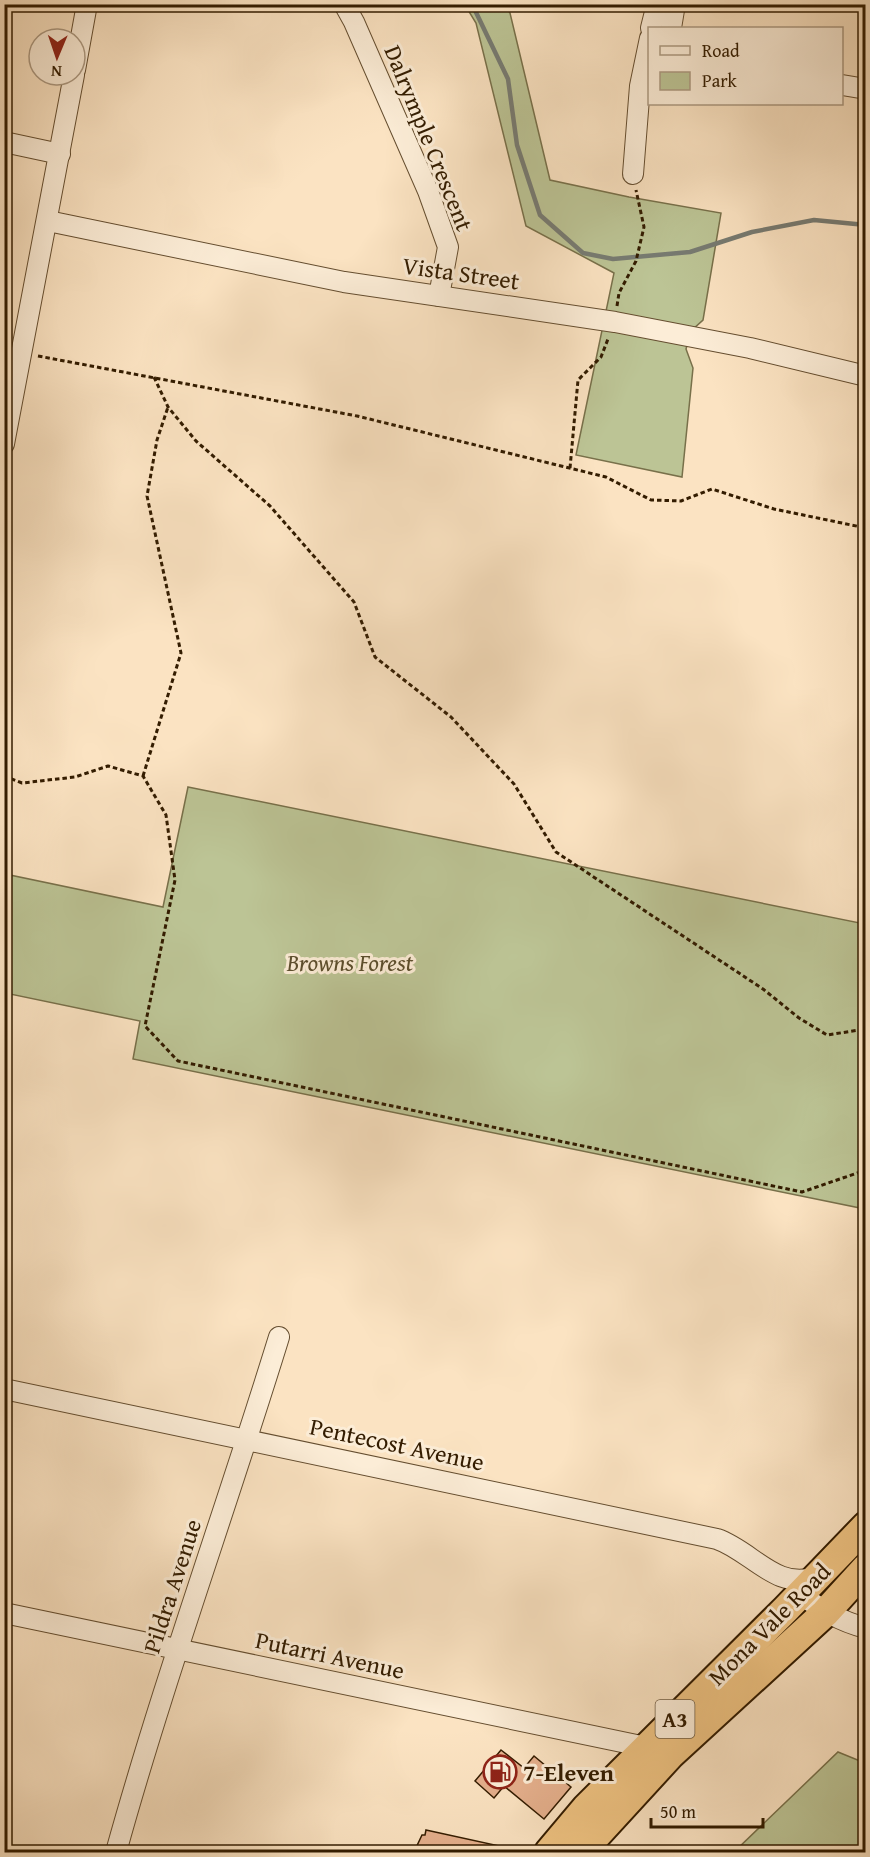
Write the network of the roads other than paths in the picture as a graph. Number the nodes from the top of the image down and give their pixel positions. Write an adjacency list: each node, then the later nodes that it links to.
1 (87, 4): 5 (street)
2 (344, 4): 16 (street, Dalrymple Crescent)
3 (657, 4): 6 (street)
4 (675, 4): 7 (street)
5 (83, 27)
6 (651, 27)
7 (671, 27)
8 (648, 48): 14 (street)
9 (843, 85): 11 (street)
10 (72, 87): 13 (street)
11 (866, 90)
12 (4, 142): 13 (street)
13 (60, 154): 15 (street)
14 (633, 174)
15 (48, 221): 16 (street, Vista Street); 18 (street)
16 (439, 296): 17 (street, Vista Street)
17 (866, 376)
18 (4, 444)
19 (279, 1336): 21 (street, Pildra Avenue)
20 (4, 1389): 21 (street, Pentecost Avenue)
21 (248, 1438): 24 (street, Pentecost Avenue); 29 (street, Pildra Avenue)
22 (866, 1526): 25 (highway, Mona Vale Road / A3)
23 (866, 1568): 27 (highway, Mona Vale Road / A3)
24 (770, 1572): 25 (street, Pentecost Avenue); 25 (street, Pentecost Avenue)
25 (801, 1593): 27 (street, Pentecost Avenue); 30 (highway, Mona Vale Road / A3)
26 (4, 1612): 29 (street, Putarri Avenue)
27 (825, 1613): 28 (street, Pentecost Avenue); 33 (highway, Mona Vale Road / A3)
28 (866, 1629)
29 (178, 1649): 30 (street, Putarri Avenue); 31 (street, Pildra Avenue)
30 (646, 1748): 32 (highway, Mona Vale Road / A3)
31 (116, 1852)
32 (549, 1852)
33 (583, 1852)

